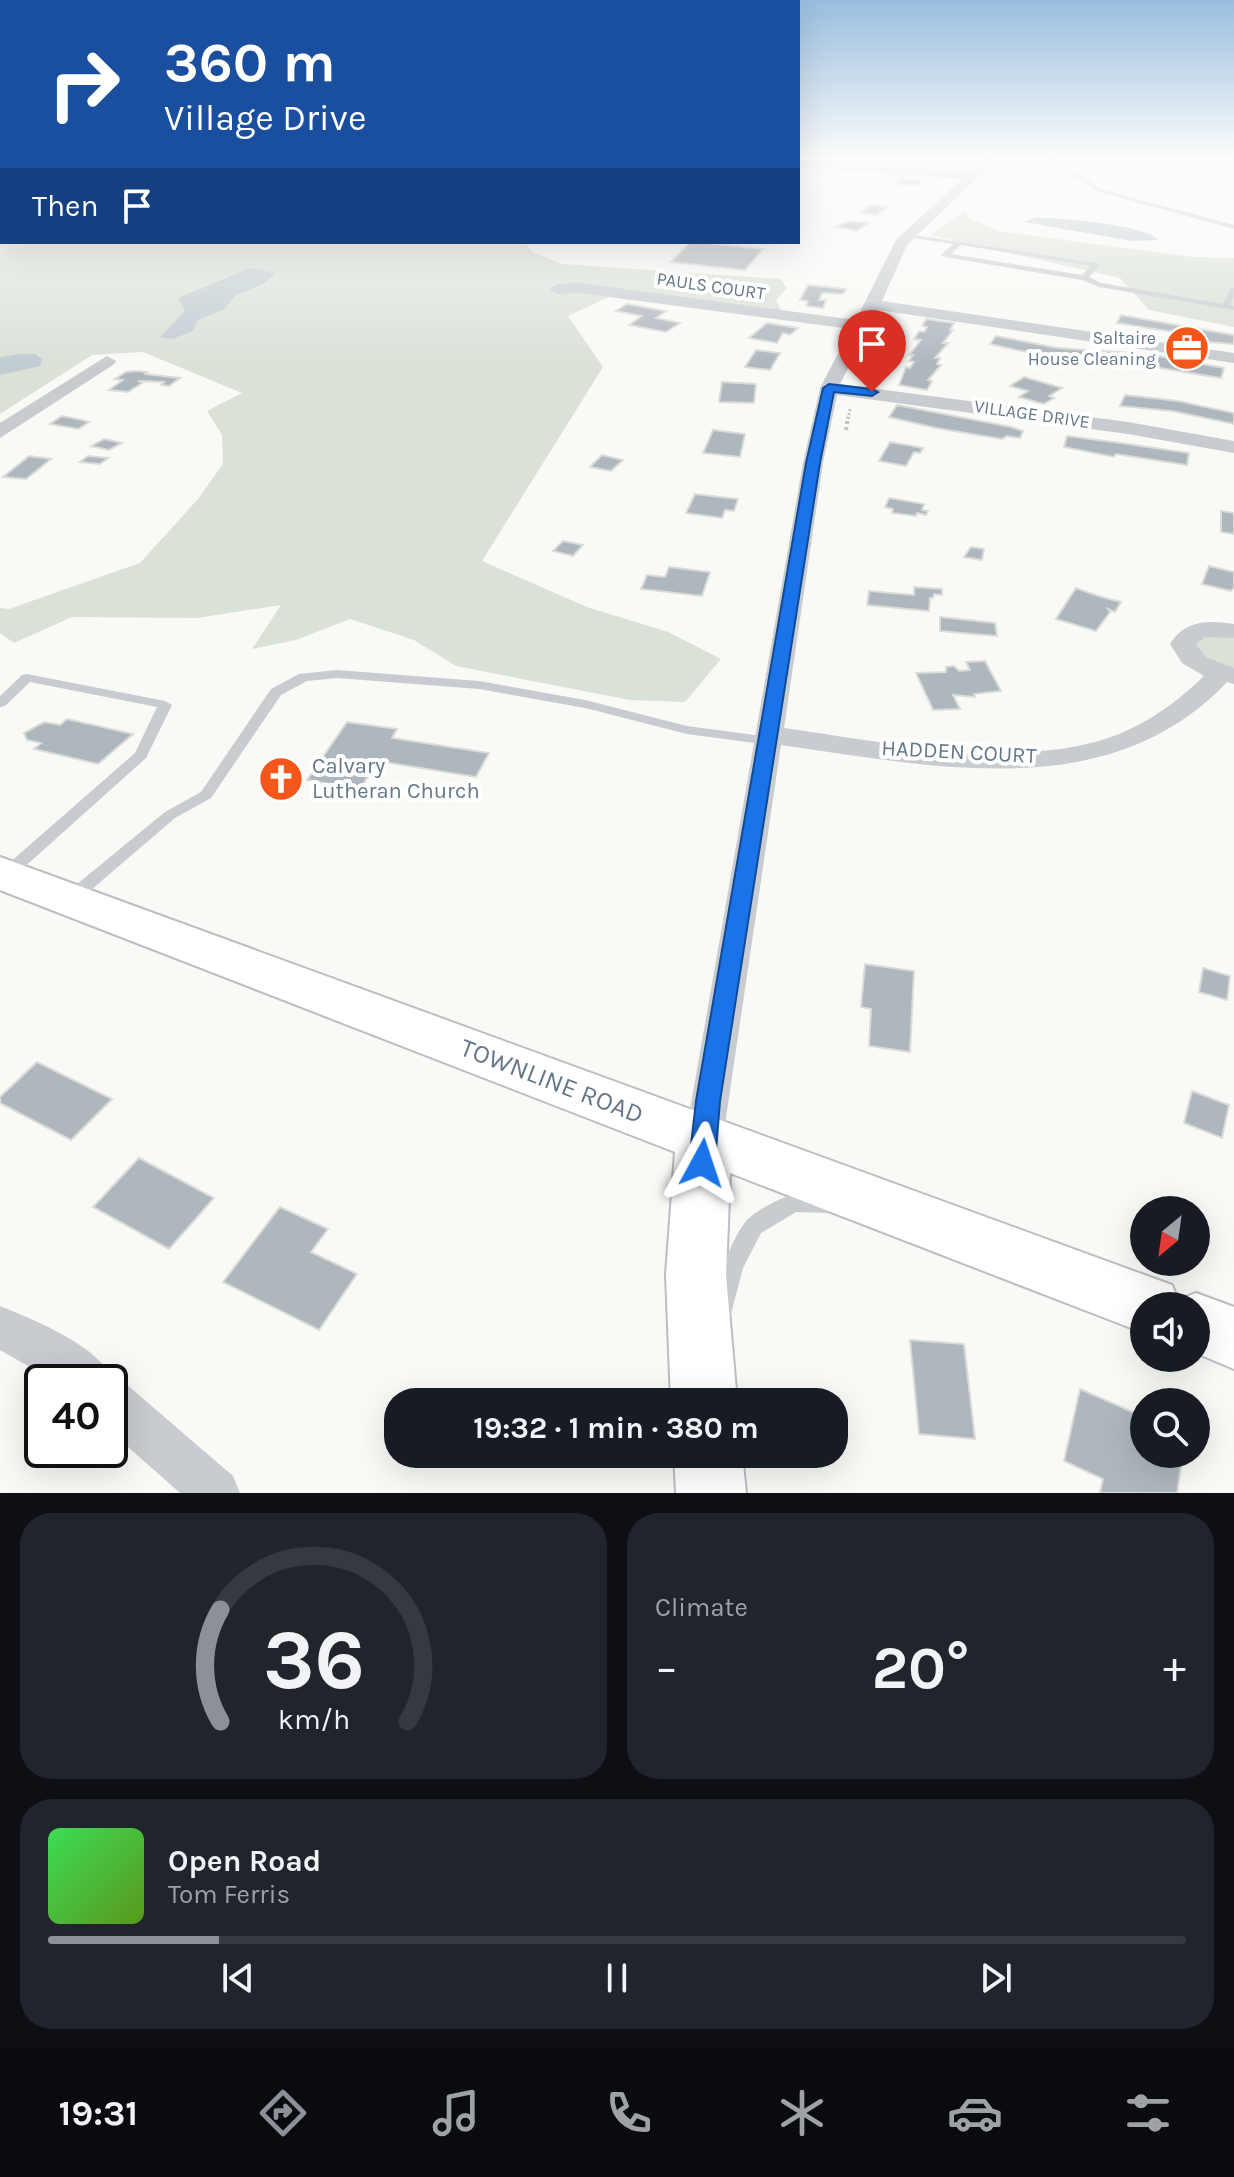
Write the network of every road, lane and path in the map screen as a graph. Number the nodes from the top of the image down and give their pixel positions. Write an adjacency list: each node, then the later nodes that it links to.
1 (917, 228): 2 (street)
2 (908, 236): 3 (lane); 12 (street)
3 (959, 243): 4 (lane); 4 (lane)
4 (1084, 278): 8 (lane)
5 (557, 289): 12 (street, PAULS COURT)
6 (1234, 290): 11 (lane)
7 (1162, 291): 8 (lane)
8 (1146, 294): 10 (lane)
9 (1184, 294): 10 (lane)
10 (1192, 301): 11 (lane)
11 (1229, 307)
12 (866, 315): 13 (street); 15 (street)
13 (1234, 358)
14 (107, 361): 16 (street)
15 (829, 388): 17 (street, VILLAGE DRIVE); 21 (street)
16 (0, 432)
17 (1234, 447)
18 (1234, 631): 19 (street, HADDEN COURT)
19 (1227, 675): 21 (street, HADDEN COURT)
20 (0, 703): 22 (lane)
21 (770, 738): 23 (lane); 24 (street)
22 (2, 874): 23 (street, TOWNLINE ROAD)
23 (71, 898): 24 (street, TOWNLINE ROAD)
24 (704, 1138): 25 (street, TOWNLINE ROAD); 31 (street)
25 (889, 1207): 26 (street, TOWNLINE ROAD); 32 (lane)
26 (1130, 1298)
27 (0, 1327): 30 (street)
28 (1210, 1329): 29 (street)
29 (1234, 1338)
30 (69, 1364)
31 (703, 1388)
32 (706, 1388)
33 (128, 1416): 35 (street)
34 (709, 1468): 36 (street)
35 (216, 1493)
36 (711, 1493)

